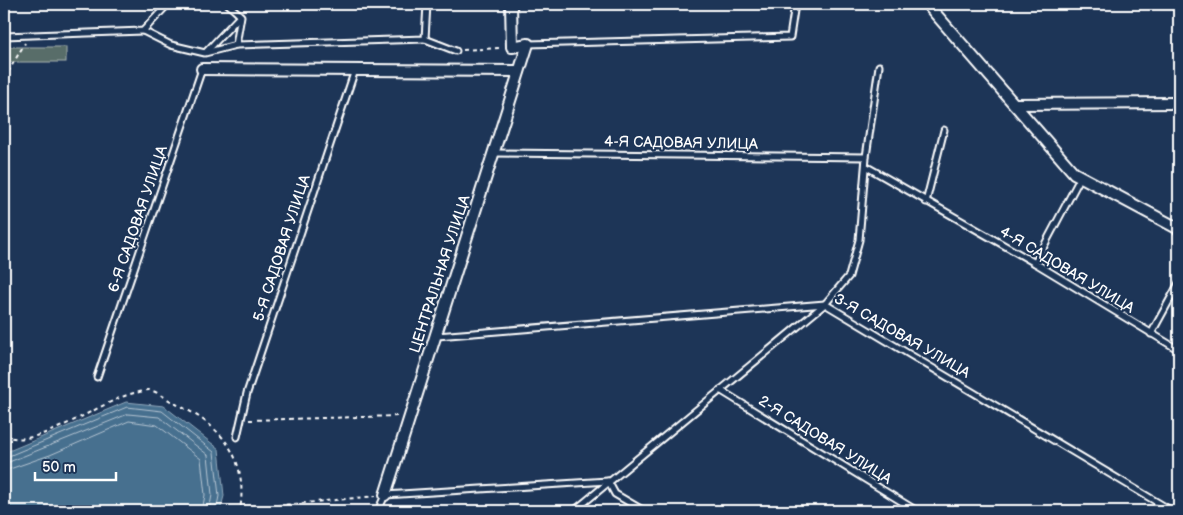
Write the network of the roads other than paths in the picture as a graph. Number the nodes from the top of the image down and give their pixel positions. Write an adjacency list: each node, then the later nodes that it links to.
1 (168, 4): 8 (lane)
2 (228, 4): 7 (lane)
3 (427, 4): 10 (lane)
4 (511, 4): 11 (street)
5 (795, 4): 11 (lane)
6 (927, 4): 19 (street)
7 (241, 16): 12 (lane); 14 (lane)
8 (143, 31): 9 (lane); 14 (lane)
9 (4, 36)
10 (426, 39): 12 (lane); 13 (lane)
11 (528, 44): 18 (street, ЦЕНТРАЛЬНАЯ УЛИЦА)
12 (236, 45): 14 (lane)
13 (456, 51)
14 (205, 52)
15 (879, 66): 23 (lane)
16 (202, 69): 17 (street); 34 (lane, 6-Я САДОВАЯ УЛИЦА)
17 (355, 69): 18 (street); 36 (lane, 5-Я САДОВАЯ УЛИЦА)
18 (519, 71): 22 (street, ЦЕНТРАЛЬНАЯ УЛИЦА)
19 (1014, 104): 20 (street); 27 (street)
20 (1179, 104)
21 (944, 130): 26 (lane)
22 (495, 153): 23 (lane, 4-Я САДОВАЯ УЛИЦА); 32 (street, ЦЕНТРАЛЬНАЯ УЛИЦА)
23 (866, 158): 24 (lane)
24 (867, 167): 26 (lane, 4-Я САДОВАЯ УЛИЦА); 30 (lane)
25 (1078, 182): 28 (lane)
26 (926, 202): 28 (lane, 4-Я САДОВАЯ УЛИЦА)
27 (1179, 229)
28 (1035, 263): 31 (lane, 4-Я САДОВАЯ УЛИЦА)
29 (1179, 283): 31 (lane)
30 (825, 304): 32 (lane, 3-Я САДОВАЯ УЛИЦА); 35 (lane); 43 (lane, 3-Я САДОВАЯ УЛИЦА)
31 (1151, 334): 33 (lane, 4-Я САДОВАЯ УЛИЦА)
32 (437, 336): 38 (street, ЦЕНТРАЛЬНАЯ УЛИЦА)
33 (1179, 350)
34 (96, 377)
35 (720, 390): 37 (lane); 42 (lane, 2-Я САДОВАЯ УЛИЦА)
36 (237, 437)
37 (608, 481): 38 (lane); 40 (lane); 41 (lane)
38 (385, 495): 39 (lane, ЦЕНТРАЛЬНАЯ УЛИЦА)
39 (378, 511)
40 (574, 511)
41 (644, 511)
42 (917, 511)
43 (1172, 511)

